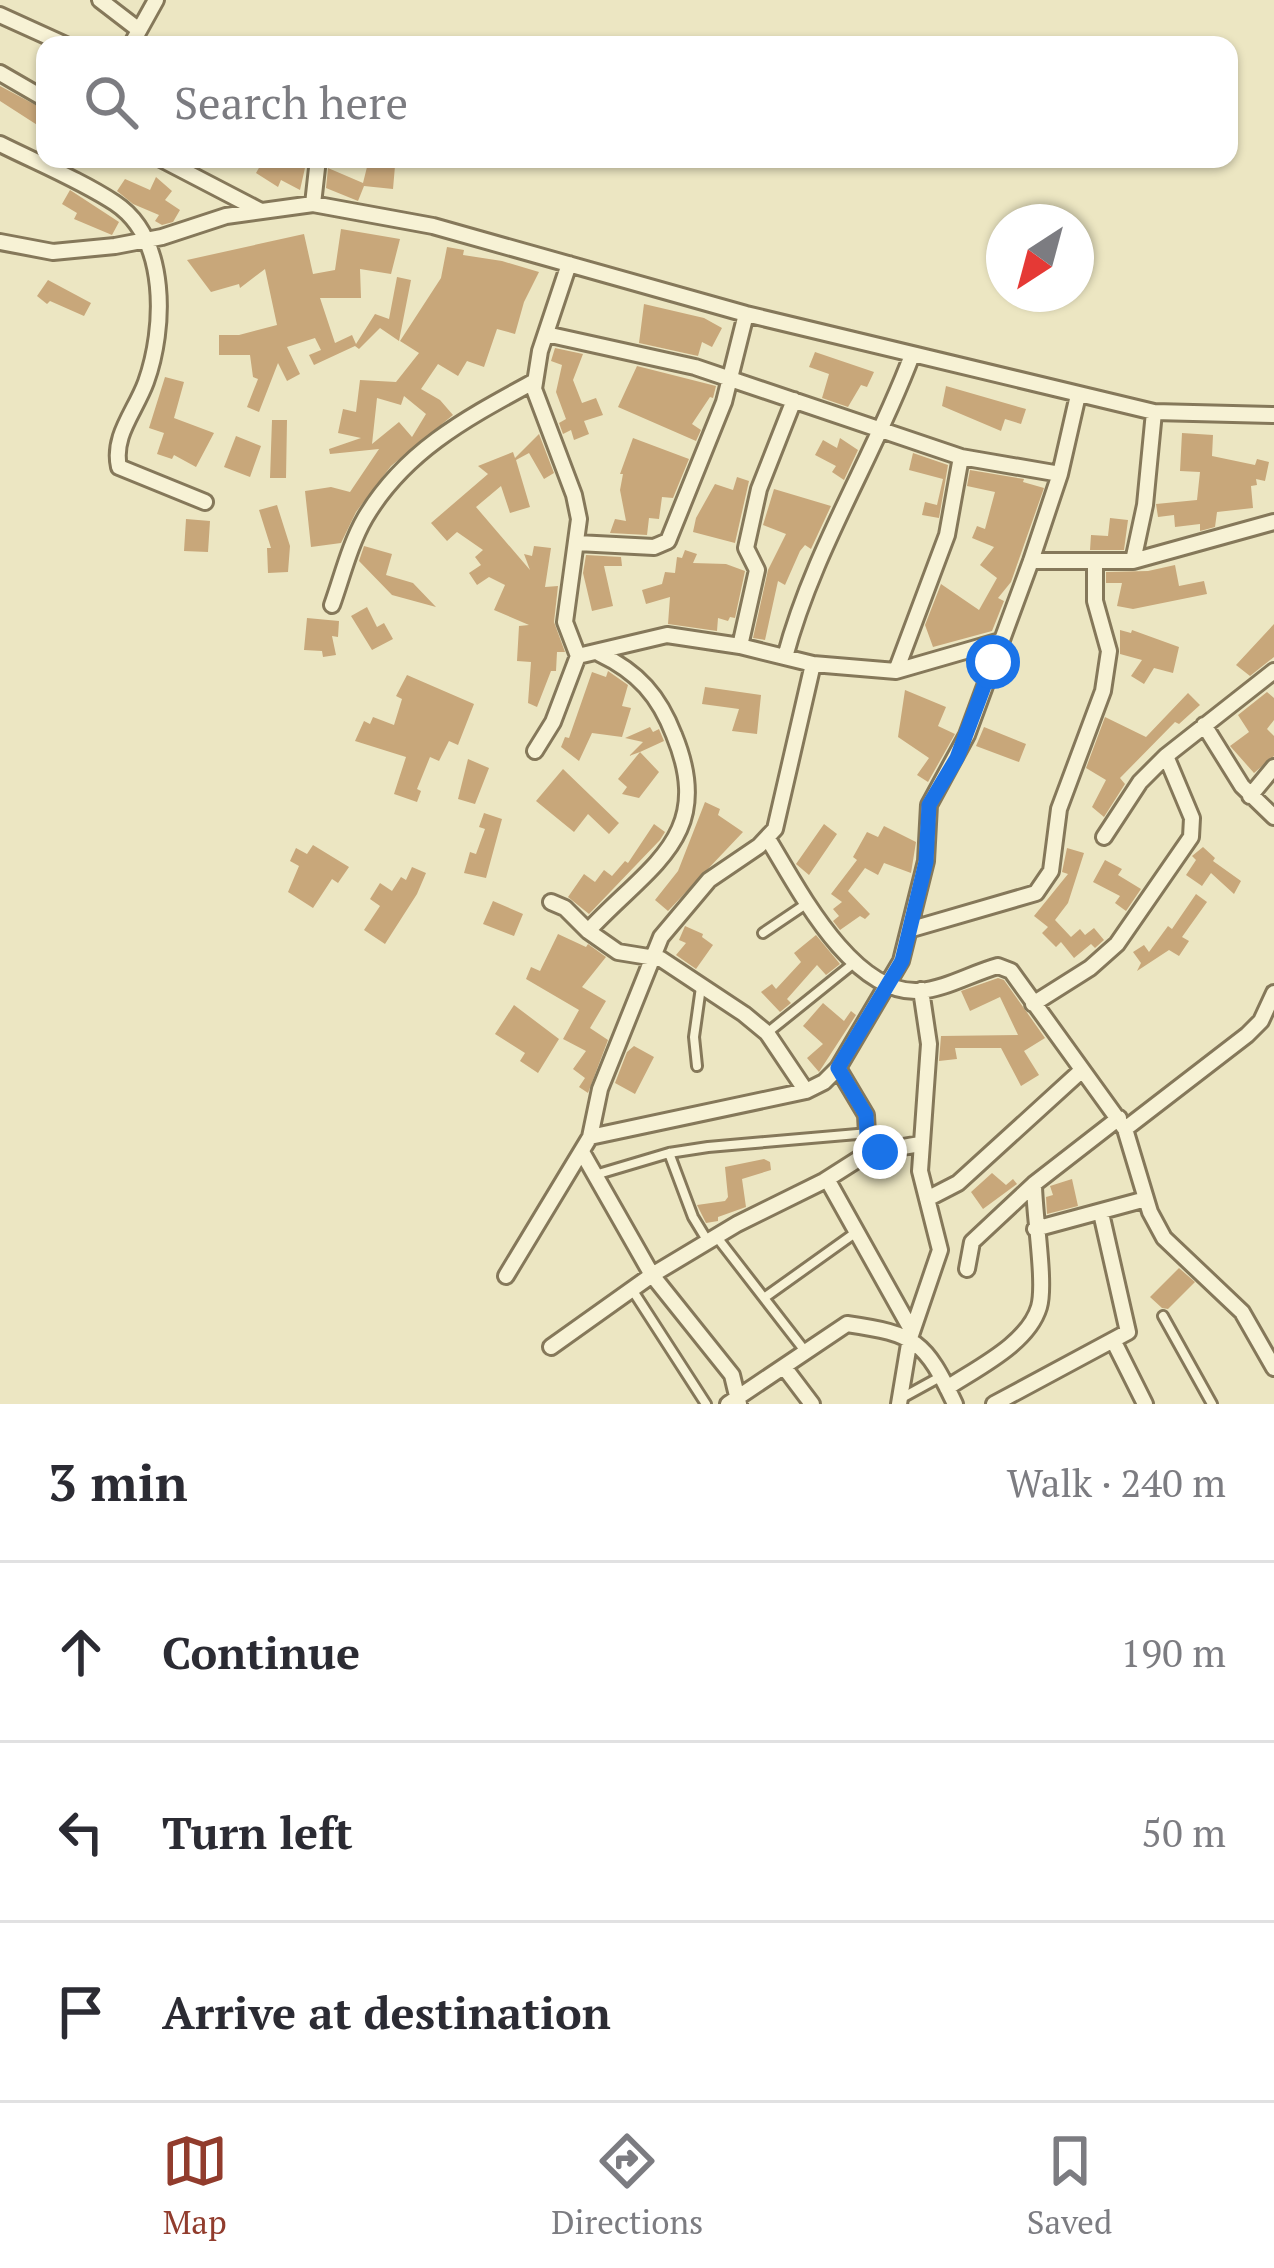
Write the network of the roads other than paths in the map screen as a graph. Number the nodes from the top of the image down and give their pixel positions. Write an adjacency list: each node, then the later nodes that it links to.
1 (100, 0): 5 (street)
2 (156, 0): 6 (street)
3 (0, 15): 4 (street)
4 (46, 36)
5 (133, 36)
6 (136, 36)
7 (0, 73): 8 (street)
8 (36, 94)
9 (0, 144): 10 (street)
10 (36, 162)
11 (47, 168): 16 (street)
12 (178, 168): 15 (street)
13 (317, 168): 14 (street)
14 (313, 204): 15 (street); 18 (street)
15 (259, 210): 16 (street)
16 (146, 241): 17 (street); 31 (street)
17 (0, 242)
18 (569, 264): 19 (street); 20 (street)
19 (746, 314): 21 (street); 22 (street)
20 (546, 334): 22 (street); 23 (street)
21 (912, 355): 24 (street); 28 (street)
22 (731, 378): 25 (street); 33 (street)
23 (535, 381): 33 (street); 37 (street)
24 (1078, 395): 26 (street); 30 (street)
25 (794, 400): 28 (street); 39 (street)
26 (1154, 412): 27 (street); 36 (street)
27 (1274, 415)
28 (882, 432): 29 (street); 42 (street)
29 (961, 457): 30 (street); 44 (street)
30 (1060, 474): 34 (street)
31 (205, 502)
32 (1274, 522): 36 (street)
33 (577, 543): 41 (street)
34 (1031, 561): 35 (street); 38 (street)
35 (1095, 562): 36 (street); 56 (street)
36 (1132, 562)
37 (332, 605)
38 (1000, 641): 44 (street); 56 (street)
39 (740, 646): 40 (street); 42 (street)
40 (600, 654): 41 (street); 57 (street)
41 (578, 656): 47 (street)
42 (785, 657): 43 (street)
43 (813, 664): 44 (street); 53 (street)
44 (896, 670)
45 (1274, 671): 46 (street)
46 (1204, 725): 48 (street); 50 (street)
47 (535, 751)
48 (1166, 755): 52 (street); 65 (street)
49 (1274, 767): 50 (street)
50 (1250, 796): 51 (street)
51 (1274, 817)
52 (1104, 837)
53 (768, 839): 55 (street); 59 (street)
54 (551, 902): 57 (street)
55 (807, 903): 58 (lane); 60 (street)
56 (912, 928): 62 (street)
57 (587, 931): 59 (street)
58 (764, 934)
59 (654, 957): 61 (street); 73 (street)
60 (855, 962): 62 (street); 66 (lane)
61 (701, 986): 66 (street); 67 (lane)
62 (889, 987): 63 (street); 68 (street)
63 (921, 991): 65 (street); 74 (street)
64 (1274, 993): 71 (street)
65 (1033, 1004): 69 (street)
66 (767, 1033): 70 (street)
67 (697, 1066)
68 (838, 1068): 70 (street); 72 (street)
69 (1081, 1071): 71 (street); 81 (street)
70 (806, 1090): 73 (street)
71 (1122, 1123): 79 (street); 80 (street)
72 (869, 1133): 75 (lane); 76 (street)
73 (586, 1144): 77 (street); 88 (street)
74 (920, 1144): 76 (street); 81 (street)
75 (669, 1153): 77 (lane); 85 (lane)
76 (868, 1153): 78 (street)
77 (594, 1176): 87 (street)
78 (827, 1179): 84 (street); 85 (street)
79 (1034, 1184): 83 (street); 86 (street)
80 (1146, 1198): 82 (street); 93 (street)
81 (928, 1199): 92 (street)
82 (1101, 1213): 83 (street); 94 (street)
83 (1035, 1229): 99 (street)
84 (855, 1233): 90 (lane); 92 (street)
85 (712, 1239): 87 (street); 90 (lane)
86 (967, 1269)
87 (652, 1275): 89 (street); 101 (street)
88 (506, 1276)
89 (633, 1291): 95 (street); 102 (lane)
90 (764, 1298): 96 (lane)
91 (1163, 1316): 107 (lane)
92 (911, 1335): 96 (street); 99 (street); 100 (street)
93 (1269, 1340): 98 (street)
94 (1114, 1342): 105 (street); 106 (street)
95 (551, 1347)
96 (806, 1352): 97 (street)
97 (784, 1366): 101 (street); 103 (street)
98 (1274, 1368)
99 (944, 1382): 100 (lane); 104 (street)
100 (899, 1401)
101 (734, 1402)
102 (706, 1404)
103 (812, 1404)
104 (955, 1404)
105 (994, 1404)
106 (1145, 1404)
107 (1212, 1404)

